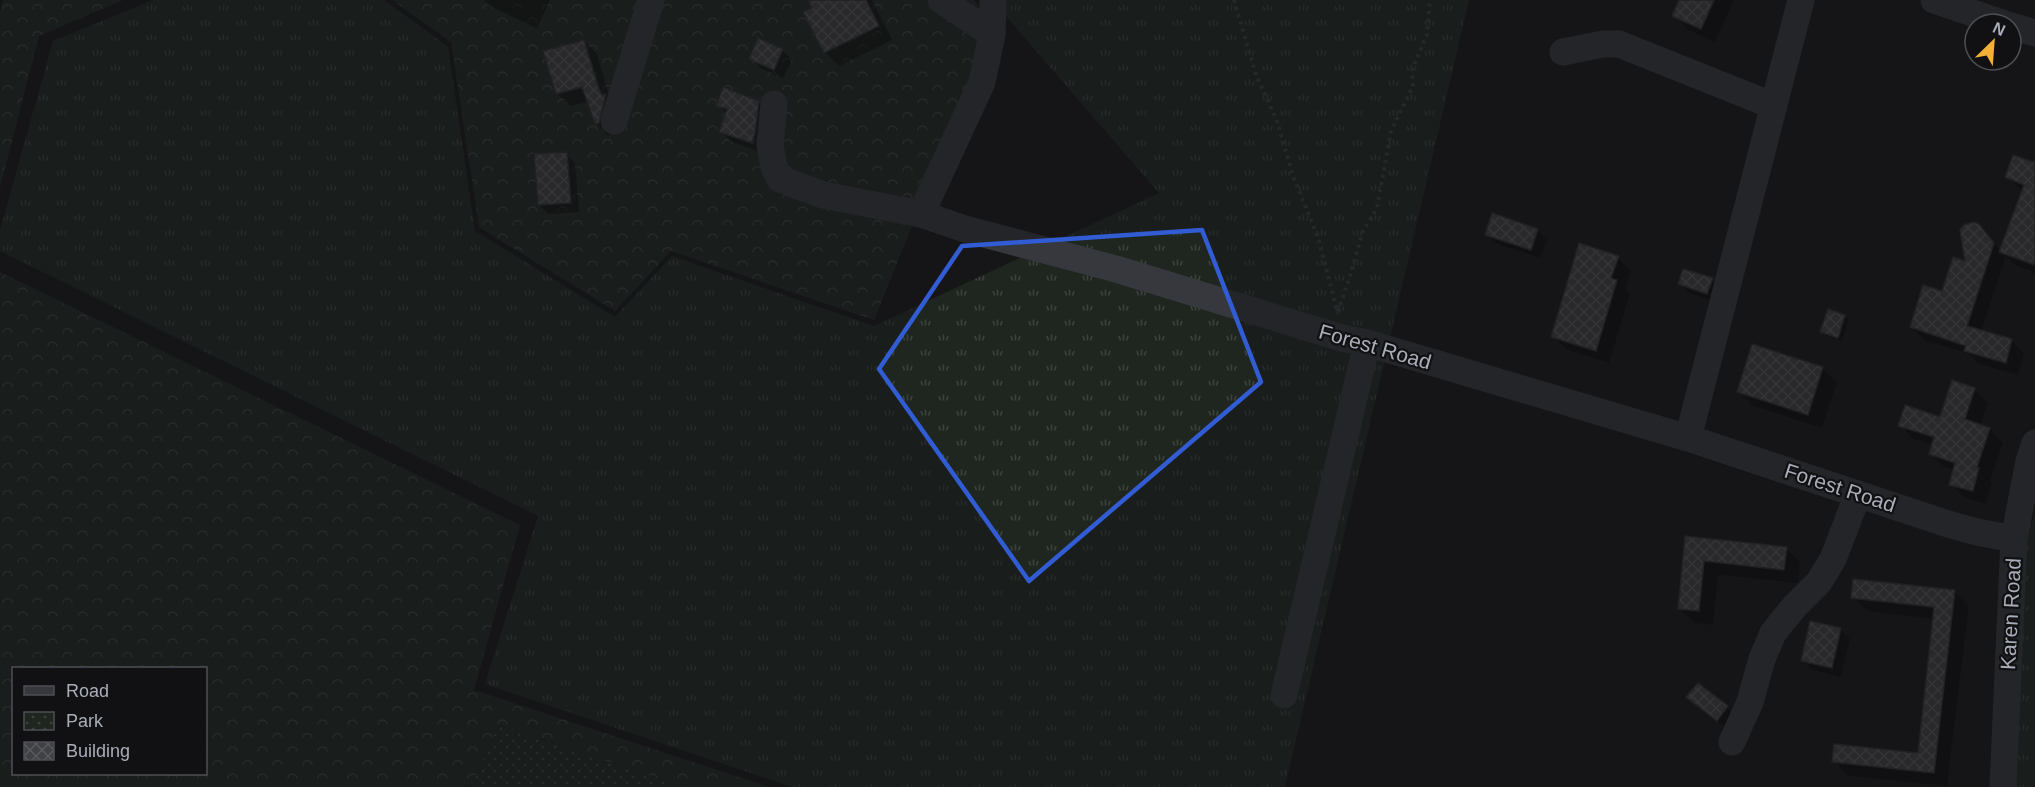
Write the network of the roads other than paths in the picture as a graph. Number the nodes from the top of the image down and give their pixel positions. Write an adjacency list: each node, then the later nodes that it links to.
1 (651, 0): 11 (street)
2 (941, 0): 7 (street)
3 (993, 0): 7 (street)
4 (1801, 0): 10 (street)
5 (1934, 0): 6 (street)
6 (1970, 12)
7 (992, 34): 12 (street)
8 (1563, 52): 10 (street)
9 (774, 104): 12 (street, Forest Road)
10 (1774, 106): 14 (street)
11 (614, 121)
12 (921, 213): 13 (street, Forest Road)
13 (1349, 331): 14 (street, Forest Road); 18 (street)
14 (1688, 438): 16 (street, Forest Road)
15 (2035, 443): 17 (street, Karen Road)
16 (1858, 494): 17 (street, Forest Road); 19 (street)
17 (2014, 539): 20 (street, Karen Road)
18 (1284, 695)
19 (1732, 742)
20 (2003, 787)

